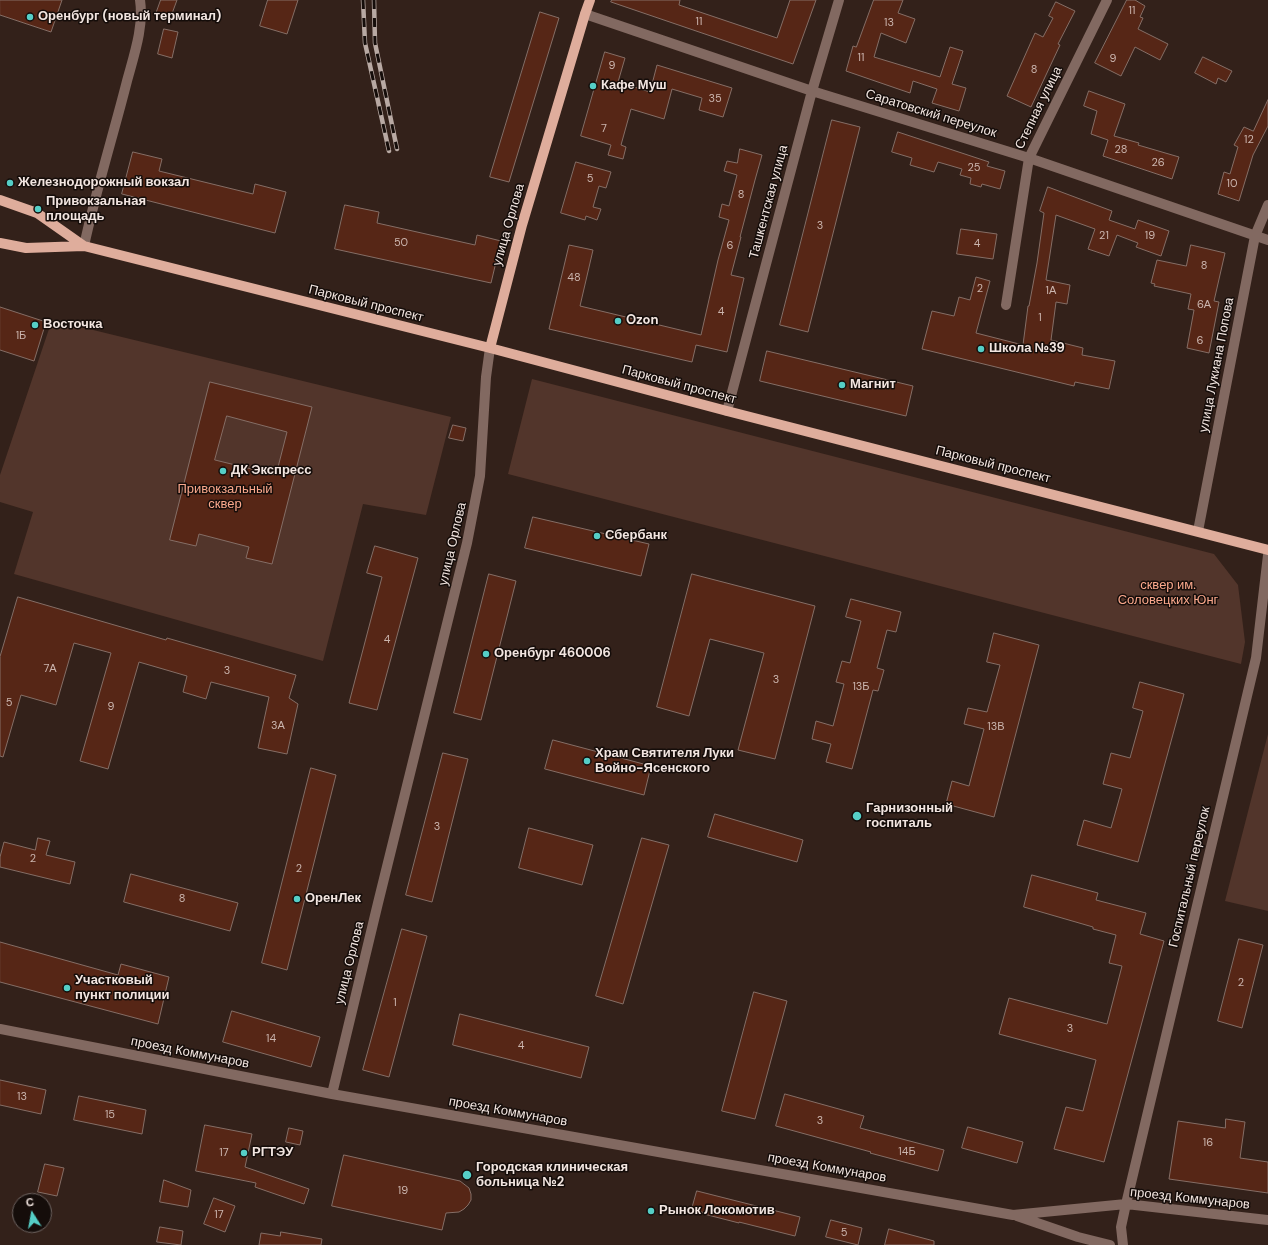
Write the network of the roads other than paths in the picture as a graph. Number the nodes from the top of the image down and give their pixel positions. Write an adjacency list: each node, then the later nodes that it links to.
1 (140, 0): 13 (street)
2 (590, 0): 5 (main road, улица Орлова)
3 (839, 0): 6 (street, Ташкентская улица)
4 (1107, 0): 7 (street, Степная улица)
5 (585, 14): 6 (street, Саратовский переулок); 15 (main road, улица Орлова)
6 (812, 91): 7 (street, Саратовский переулок); 16 (street, Ташкентская улица)
7 (1029, 158): 10 (street, Саратовский переулок); 14 (street, Степная улица)
8 (0, 200): 13 (main road, Парковый проспект)
9 (1268, 205): 10 (street, улица Лукиана Попова)
10 (1256, 236): 11 (street, Саратовский переулок); 17 (street, улица Лукиана Попова)
11 (1268, 240)
12 (0, 243): 13 (main road, Парковый проспект)
13 (84, 246): 15 (main road, Парковый проспект)
14 (1006, 305)
15 (490, 348): 16 (main road, Парковый проспект); 21 (street, улица Орлова)
16 (727, 411): 17 (main road, Парковый проспект)
17 (1198, 531): 18 (main road, Парковый проспект)
18 (1268, 550)
19 (1268, 555): 22 (street, Госпитальный переулок)
20 (0, 1029): 21 (street, проезд Коммунаров)
21 (332, 1094): 23 (street, проезд Коммунаров)
22 (1126, 1204): 23 (street, проезд Коммунаров); 24 (street, проезд Коммунаров); 26 (street, Госпитальный переулок)
23 (1013, 1215): 25 (street, проезд Коммунаров)
24 (1268, 1220)
25 (1110, 1245)
26 (1123, 1245)

